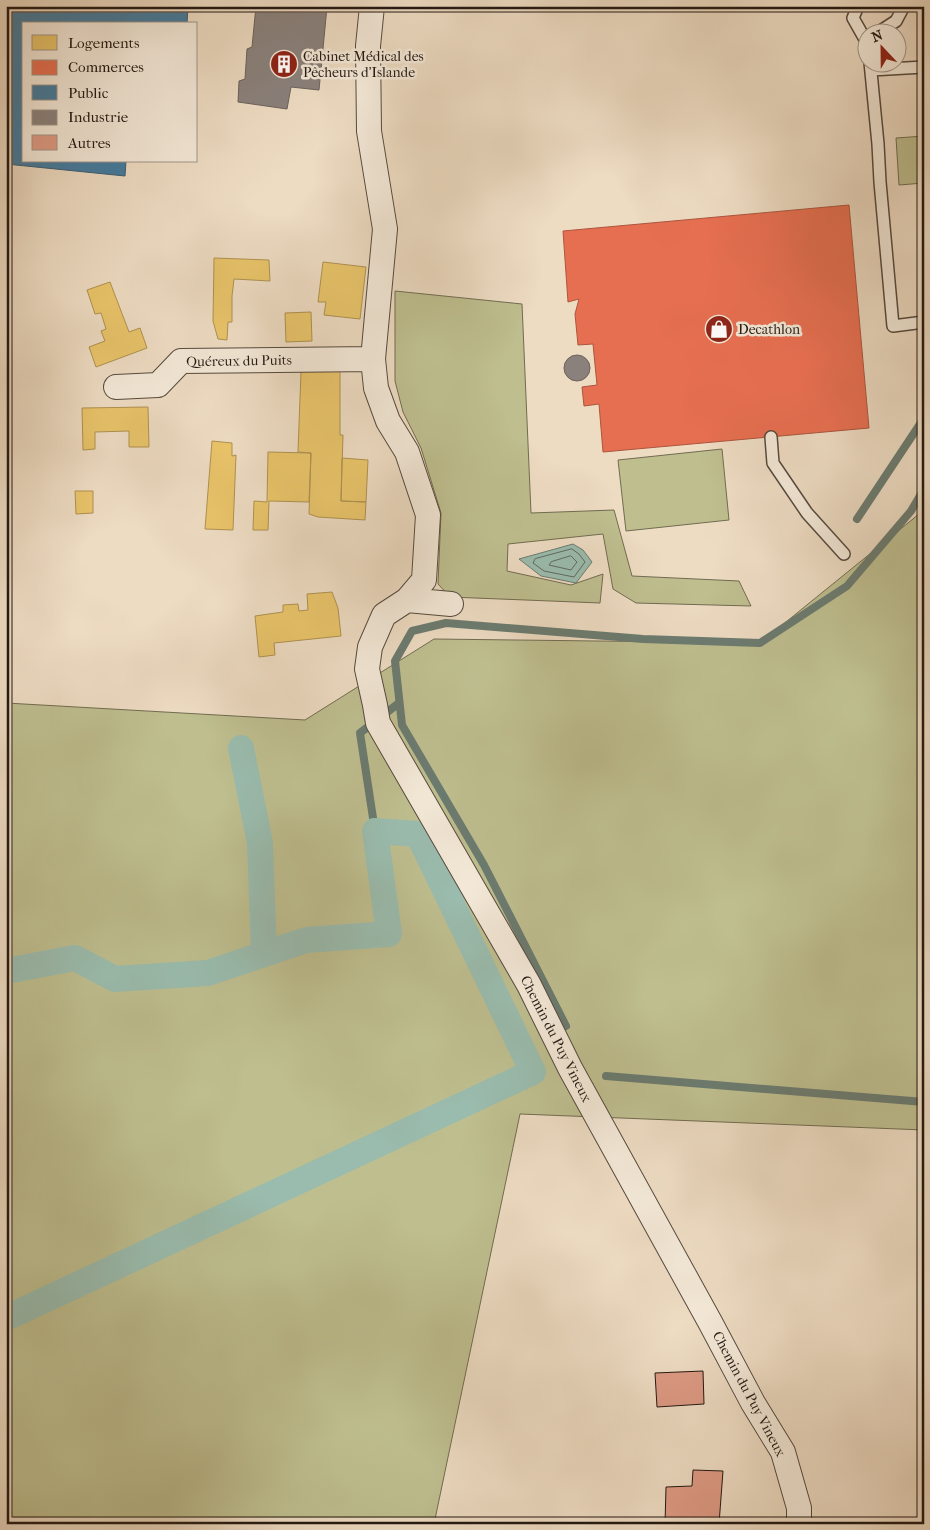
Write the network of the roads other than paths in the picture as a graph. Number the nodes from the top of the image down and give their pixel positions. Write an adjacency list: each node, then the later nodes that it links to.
1 (372, 6): 10 (street, Chemin du Puy Vineux)
2 (858, 6): 5 (lane)
3 (904, 6): 4 (lane)
4 (894, 22)
5 (858, 27)
6 (908, 67): 7 (lane)
7 (924, 67)
8 (871, 72): 9 (lane)
9 (924, 322)
10 (373, 359): 11 (street, Quéreux du Puits); 14 (street, Chemin du Puy Vineux)
11 (116, 387)
12 (771, 437): 13 (lane)
13 (844, 554)
14 (407, 600): 15 (street); 16 (street, Chemin du Puy Vineux)
15 (451, 604)
16 (799, 1524)

